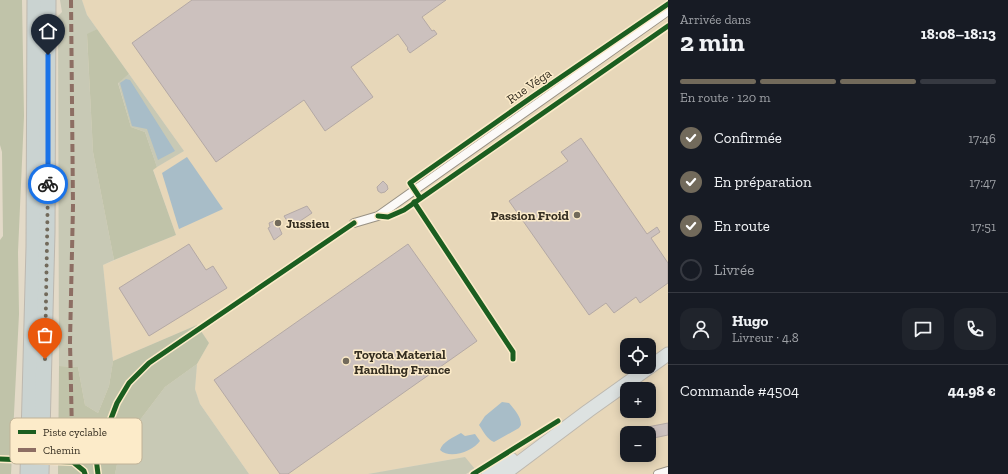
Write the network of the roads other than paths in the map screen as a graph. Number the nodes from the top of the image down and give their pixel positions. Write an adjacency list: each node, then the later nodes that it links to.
1 (35, 0): 8 (highway)
2 (48, 0): 6 (highway)
3 (668, 11): 4 (street, Rue Véga)
4 (354, 224)
5 (668, 354): 7 (main road)
6 (43, 407): 9 (highway); 10 (highway)
7 (588, 411): 18 (main road); 19 (main road)
8 (29, 418)
9 (43, 418)
10 (48, 418)
11 (28, 464): 15 (highway)
12 (41, 464): 16 (highway)
13 (49, 464): 17 (highway)
14 (668, 471): 20 (street)
15 (28, 474)
16 (41, 474)
17 (49, 474)
18 (488, 474)
19 (504, 474)
20 (658, 474)

